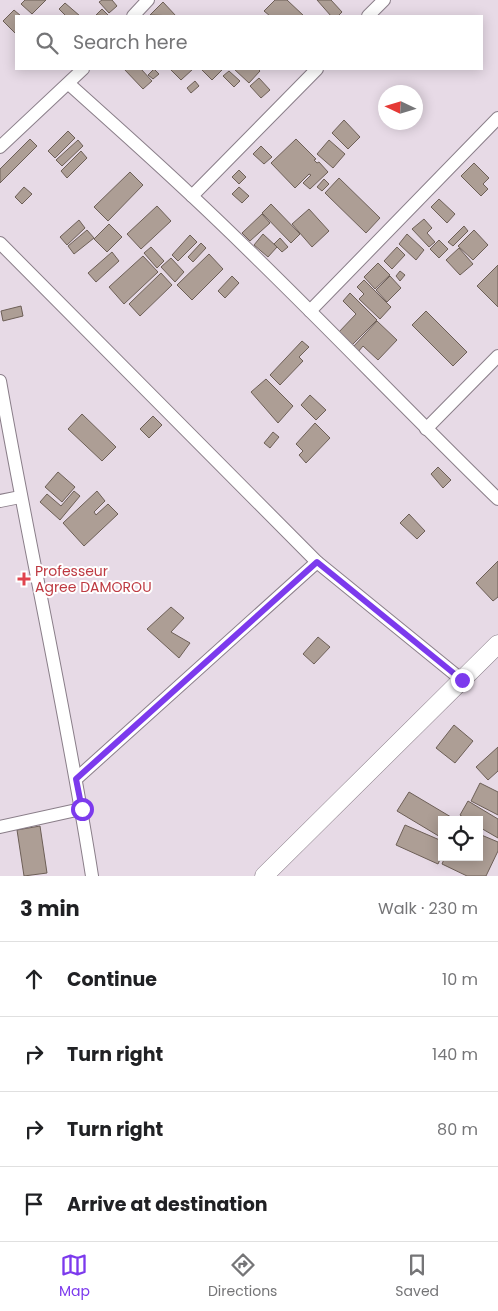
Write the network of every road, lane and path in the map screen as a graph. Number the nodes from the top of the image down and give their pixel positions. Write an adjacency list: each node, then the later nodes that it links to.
1 (148, 0): 3 (street)
2 (384, 0): 4 (street)
3 (134, 15)
4 (369, 15)
5 (82, 70): 7 (street)
6 (316, 70): 10 (street)
7 (69, 84): 9 (street); 10 (street)
8 (498, 118): 12 (street)
9 (0, 147)
10 (192, 196): 12 (street)
11 (0, 243): 19 (street)
12 (310, 311): 15 (street)
13 (498, 356): 15 (street)
14 (0, 382): 16 (street)
15 (426, 429): 17 (street)
16 (20, 497): 18 (street); 22 (street)
17 (498, 499)
18 (0, 501)
19 (317, 562): 21 (street); 22 (street)
20 (498, 644): 21 (street)
21 (462, 680): 26 (street)
22 (76, 779): 23 (street)
23 (82, 809): 24 (street); 25 (street)
24 (0, 827)
25 (92, 876)
26 (264, 876)

